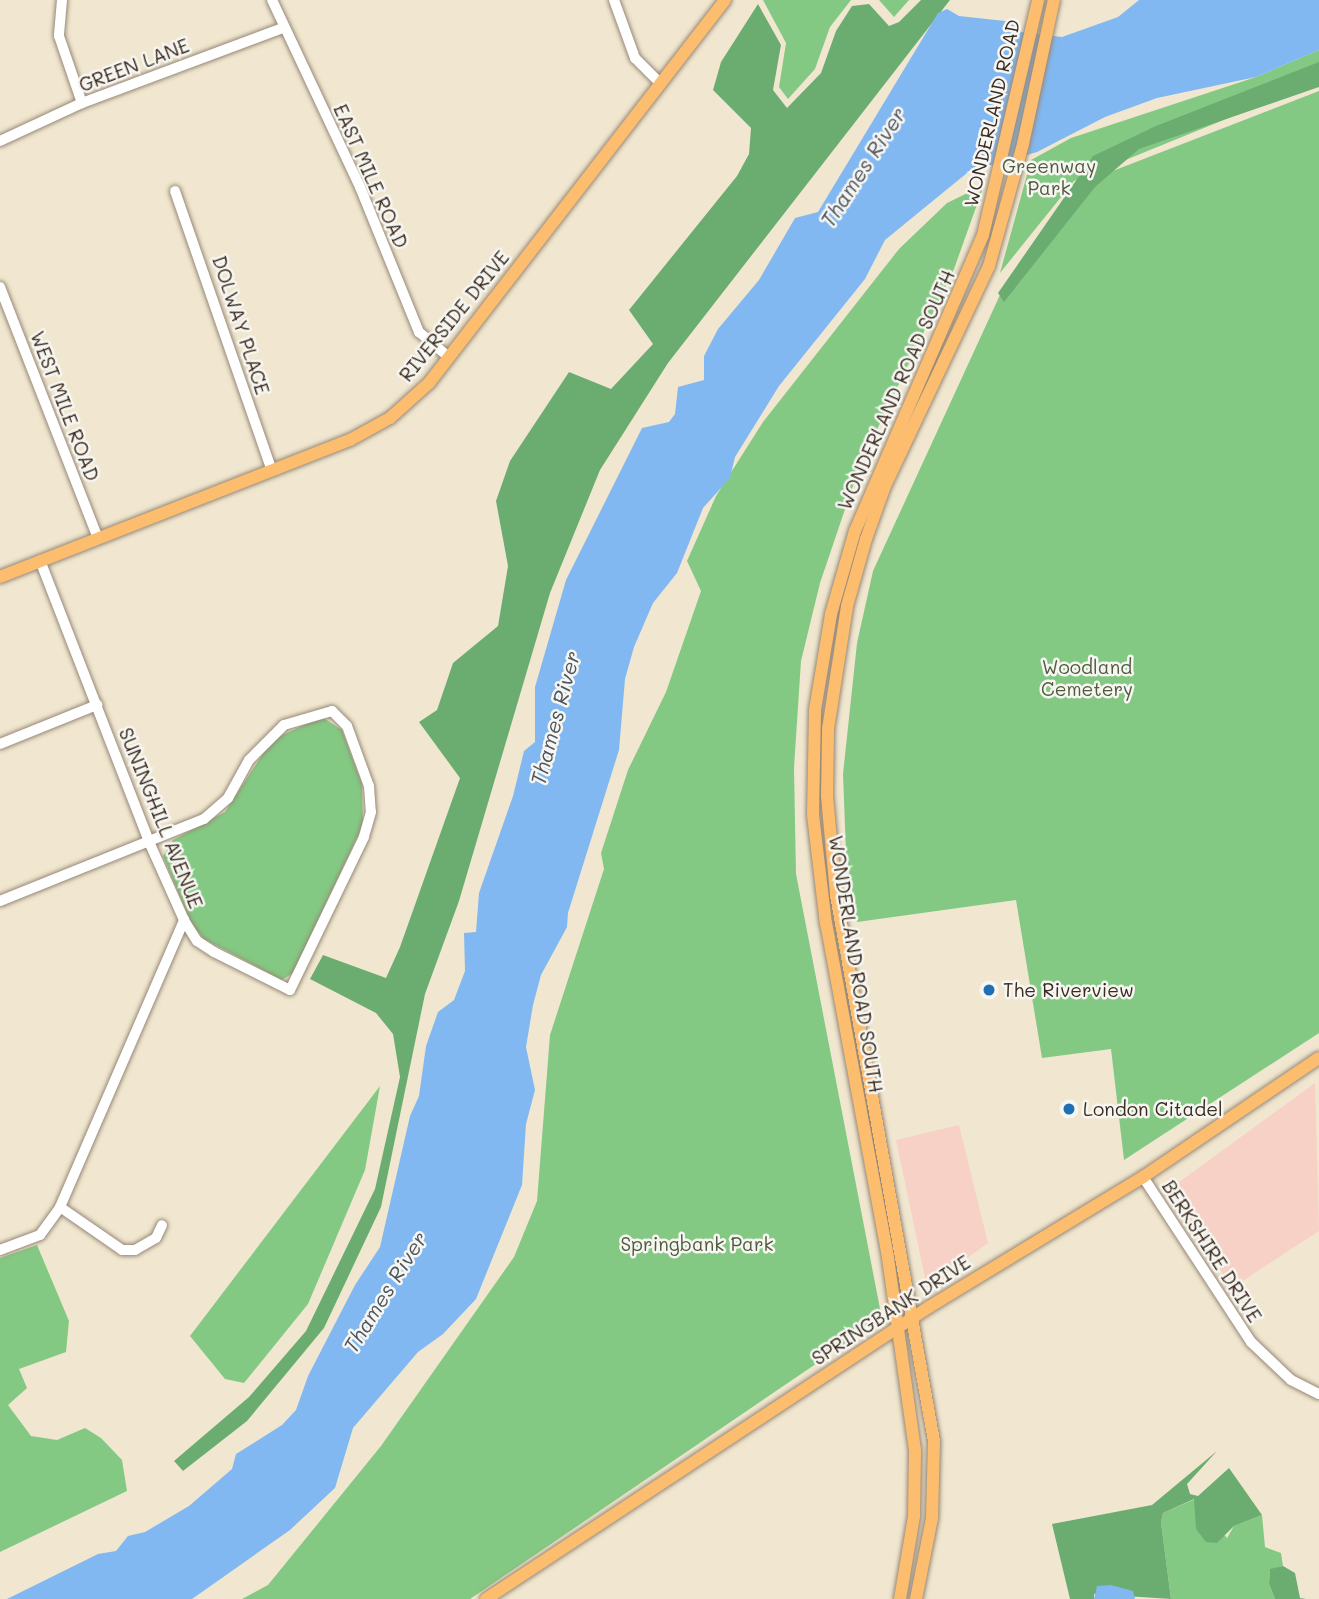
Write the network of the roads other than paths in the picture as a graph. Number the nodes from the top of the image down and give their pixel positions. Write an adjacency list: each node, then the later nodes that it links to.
1 (62, 0): 9 (street)
2 (272, 0): 7 (street, EAST MILE ROAD)
3 (614, 0): 8 (street)
4 (725, 0): 8 (main road, RIVERSIDE DRIVE)
5 (1038, 0): 12 (main road, WONDERLAND ROAD)
6 (1054, 0): 13 (main road, WONDERLAND ROAD)
7 (283, 28): 9 (street, GREEN LANE); 15 (street, EAST MILE ROAD)
8 (660, 83): 15 (main road, RIVERSIDE DRIVE)
9 (82, 103): 10 (street, GREEN LANE)
10 (0, 141)
11 (175, 191): 16 (street, DOLWAY PLACE)
12 (983, 235): 31 (main road, WONDERLAND ROAD SOUTH)
13 (998, 239): 30 (main road, WONDERLAND ROAD SOUTH)
14 (0, 287): 17 (street, WEST MILE ROAD)
15 (449, 357): 16 (main road, RIVERSIDE DRIVE)
16 (272, 471): 17 (main road, RIVERSIDE DRIVE)
17 (98, 538): 18 (main road, RIVERSIDE DRIVE)
18 (40, 561): 19 (main road, RIVERSIDE DRIVE); 20 (street, SUNINGHILL AVENUE)
19 (0, 577)
20 (97, 705): 21 (street); 22 (street, SUNINGHILL AVENUE)
21 (0, 744)
22 (150, 844): 23 (street); 24 (street, SUNINGHILL AVENUE); 24 (street)
23 (0, 901)
24 (184, 920): 27 (street, SUNINGHILL AVENUE)
25 (1319, 1058): 26 (main road, SPRINGBANK DRIVE)
26 (1143, 1177): 30 (main road, SPRINGBANK DRIVE); 32 (street, BERKSHIRE DRIVE)
27 (60, 1207): 28 (street); 29 (street, SUNINGHILL AVENUE)
28 (162, 1225)
29 (0, 1250)
30 (914, 1317): 31 (main road, SPRINGBANK DRIVE); 35 (main road, WONDERLAND ROAD SOUTH)
31 (898, 1327): 33 (main road, SPRINGBANK DRIVE); 34 (main road, WONDERLAND ROAD SOUTH)
32 (1319, 1394)
33 (486, 1599)
34 (900, 1599)
35 (916, 1599)

